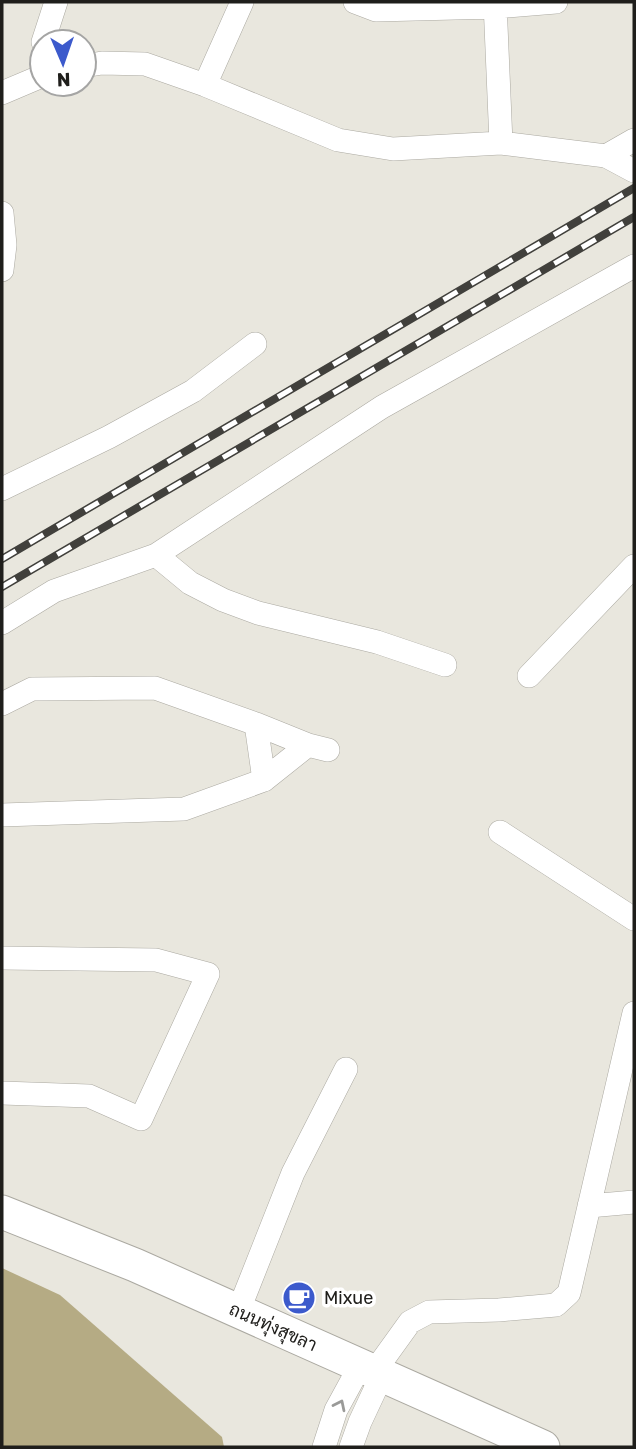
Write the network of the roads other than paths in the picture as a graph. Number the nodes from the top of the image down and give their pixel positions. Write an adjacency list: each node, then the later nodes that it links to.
1 (56, 2): 6 (street)
2 (242, 2): 9 (street)
3 (355, 2): 5 (street)
4 (556, 2): 5 (street)
5 (495, 4): 12 (street)
6 (48, 28)
7 (98, 64): 9 (street)
8 (28, 82): 10 (street)
9 (205, 85): 12 (street)
10 (2, 93)
11 (634, 140): 13 (street)
12 (501, 143): 13 (street)
13 (606, 156): 14 (street)
14 (634, 171)
15 (2, 213): 17 (street)
16 (634, 266): 20 (street)
17 (2, 270)
18 (255, 344): 19 (street)
19 (2, 489)
20 (156, 555): 22 (street); 23 (street)
21 (634, 566): 24 (street)
22 (2, 623)
23 (445, 665)
24 (529, 676)
25 (2, 704): 26 (street)
26 (256, 724): 27 (street); 27 (street)
27 (264, 780): 28 (street)
28 (2, 815)
29 (500, 832): 30 (street)
30 (634, 919)
31 (2, 958): 34 (street)
32 (634, 1013): 36 (street)
33 (346, 1069): 38 (street)
34 (2, 1093)
35 (634, 1202): 36 (street)
36 (589, 1206): 39 (street)
37 (2, 1212): 38 (street, ถนนทุ่งสุขลา)
38 (238, 1312): 39 (street, ถนนทุ่งสุขลา)
39 (372, 1371): 40 (street, one-way to 39); 41 (street); 42 (street, ถนนทุ่งสุขลา)
40 (324, 1447)
41 (351, 1447)
42 (543, 1447)

